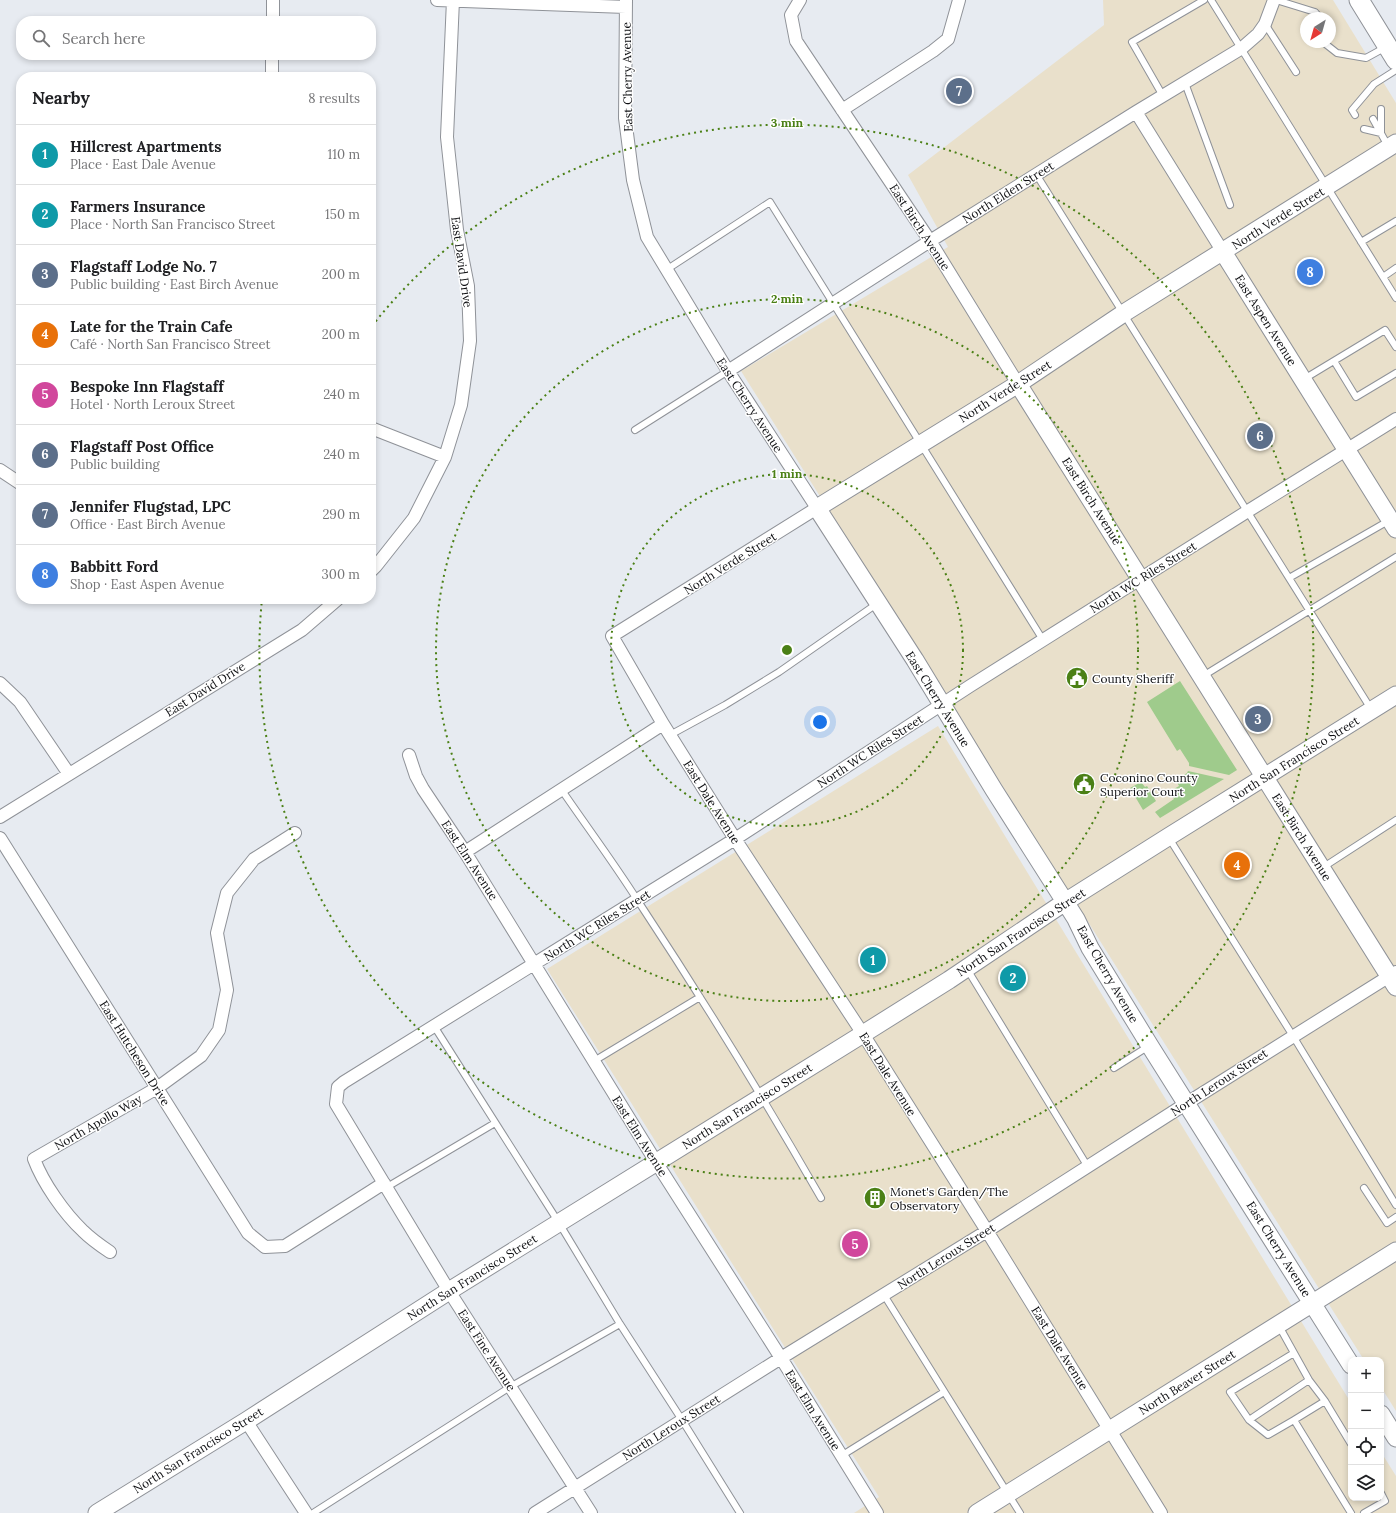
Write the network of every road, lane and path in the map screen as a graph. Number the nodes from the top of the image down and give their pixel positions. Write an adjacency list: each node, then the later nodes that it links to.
1 (273, 0): 12 (street)
2 (437, 0): 9 (street)
3 (800, 0): 24 (street, East Birch Avenue)
4 (960, 0): 24 (street)
5 (1204, 0): 22 (lane)
6 (1211, 0): 14 (lane)
7 (1275, 0): 11 (lane); 13 (street, North Elden Street)
8 (1359, 0): 16 (main road)
9 (453, 1): 10 (street); 54 (street, East David Drive)
10 (626, 3): 38 (street, East Cherry Avenue)
11 (1315, 12)
12 (273, 16)
13 (1265, 24): 14 (street, North Elden Street); 20 (lane)
14 (1242, 48): 21 (street, North Elden Street); 31 (lane)
15 (1331, 48): 16 (lane)
16 (1392, 53)
17 (272, 60): 19 (street)
18 (1396, 70): 26 (lane)
19 (272, 72)
20 (1296, 72)
21 (1185, 83): 22 (street, North Elden Street); 32 (lane)
22 (1163, 96): 25 (street, North Elden Street)
23 (1381, 109): 29 (lane)
24 (842, 110): 34 (street, East Birch Avenue)
25 (1136, 112): 30 (street, North Elden Street); 36 (street, East Aspen Avenue)
26 (1355, 115)
27 (1373, 119): 29 (lane)
28 (1364, 129): 29 (lane)
29 (1389, 141): 31 (street, North Verde Street)
30 (1036, 174): 34 (street, North Elden Street); 42 (lane)
31 (1327, 188): 35 (lane); 36 (street, North Verde Street)
32 (1230, 205)
33 (1396, 221): 35 (lane)
34 (930, 241): 41 (street, North Elden Street); 48 (street, East Birch Avenue)
35 (1361, 242): 39 (lane)
36 (1223, 252): 42 (street, North Verde Street); 47 (street, East Aspen Avenue)
37 (1396, 268): 39 (lane)
38 (666, 270): 41 (lane); 45 (street, East Cherry Avenue)
39 (1383, 277): 40 (lane)
40 (1396, 298)
41 (833, 303): 45 (street, North Elden Street); 52 (lane)
42 (1124, 314): 48 (street, North Verde Street); 58 (lane)
43 (1396, 347): 44 (lane)
44 (1334, 361): 46 (lane); 47 (lane)
45 (728, 371): 51 (lane); 57 (street, East Cherry Avenue)
46 (1396, 373)
47 (1303, 380): 53 (street, East Aspen Avenue)
48 (1018, 384): 52 (street, North Verde Street); 63 (street, East Birch Avenue)
49 (1396, 419): 53 (street, North WC Riles Street)
50 (376, 430): 54 (street)
51 (635, 430)
52 (921, 444): 57 (street, North Verde Street); 68 (lane)
53 (1347, 451): 58 (street, North WC Riles Street); 59 (street, East Aspen Avenue)
54 (445, 457): 61 (street, East David Drive)
55 (0, 470): 56 (street)
56 (16, 481)
57 (817, 508): 64 (street, East Cherry Avenue); 67 (street, North Verde Street)
58 (1248, 511): 62 (lane); 63 (street, North WC Riles Street)
59 (1393, 524): 62 (lane)
60 (1396, 557): 66 (lane)
61 (376, 566)
62 (1290, 578): 66 (lane)
63 (1140, 579): 68 (street, North WC Riles Street); 69 (street, East Birch Avenue)
64 (878, 603): 72 (street, East Cherry Avenue); 75 (lane)
65 (332, 604): 77 (street, East David Drive)
66 (1310, 611): 69 (lane); 73 (lane)
67 (612, 636): 74 (street, East Dale Avenue)
68 (1043, 640): 72 (street, North WC Riles Street)
69 (1202, 677): 78 (street, East Birch Avenue)
70 (0, 683): 77 (street)
71 (1396, 695): 73 (street, North San Francisco Street)
72 (941, 704): 85 (street, North WC Riles Street); 89 (street, East Cherry Avenue)
73 (1372, 711): 78 (street, North San Francisco Street)
74 (663, 724): 75 (street, East Dale Avenue); 79 (street)
75 (670, 735): 85 (street, East Dale Avenue)
76 (409, 755): 86 (street, East Elm Avenue)
77 (69, 774): 80 (street)
78 (1265, 777): 83 (street, North San Francisco Street); 87 (street, East Birch Avenue)
79 (561, 789): 86 (street); 88 (lane)
80 (0, 816)
81 (1396, 820): 87 (lane)
82 (295, 833): 101 (street, North Apollo Way)
83 (1168, 837): 89 (street, North San Francisco Street); 96 (lane)
84 (0, 838): 101 (street, East Hutcheson Drive)
85 (735, 840): 88 (street, North WC Riles Street); 95 (street, East Dale Avenue)
86 (465, 852): 90 (street, East Elm Avenue)
87 (1322, 868): 92 (street, East Birch Avenue)
88 (637, 900): 90 (street, North WC Riles Street); 93 (lane)
89 (1065, 902): 91 (street, North San Francisco Street); 97 (street, East Cherry Avenue)
90 (535, 964): 94 (street, North WC Riles Street); 98 (street, East Elm Avenue)
91 (966, 968): 95 (street, North San Francisco Street); 106 (lane)
92 (1394, 978): 96 (street, North Leroux Street)
93 (700, 997): 98 (lane); 102 (lane)
94 (434, 1026): 100 (street, North WC Riles Street); 104 (lane)
95 (863, 1034): 102 (street, North San Francisco Street); 113 (street, East Dale Avenue)
96 (1292, 1036): 103 (street, North Leroux Street); 110 (lane)
97 (1150, 1046): 99 (lane); 103 (street, East Cherry Avenue)
98 (594, 1062): 105 (street, East Elm Avenue)
99 (1114, 1068)
100 (344, 1082): 107 (street, East Fine Avenue)
101 (157, 1088): 107 (street, East Hutcheson Drive); 115 (street, North Apollo Way)
102 (762, 1096): 105 (street, North San Francisco Street); 109 (lane)
103 (1187, 1103): 106 (street, North Leroux Street); 118 (street, East Cherry Avenue)
104 (495, 1123): 107 (lane); 112 (lane)
105 (656, 1162): 112 (street, North San Francisco Street); 122 (street, East Elm Avenue)
106 (1088, 1167): 113 (street, North Leroux Street)
107 (386, 1185): 116 (street, East Fine Avenue)
108 (1364, 1188): 111 (lane)
109 (821, 1198)
110 (1396, 1205)
111 (1396, 1217)
112 (559, 1223): 116 (street, North San Francisco Street); 119 (lane)
113 (987, 1231): 117 (street, North Leroux Street); 133 (street, East Dale Avenue)
114 (1396, 1251): 118 (street, North Beaver Street)
115 (110, 1252)
116 (449, 1291): 125 (street, East Fine Avenue); 132 (street, North San Francisco Street)
117 (884, 1295): 122 (street, North Leroux Street); 126 (lane)
118 (1313, 1304): 120 (street, North Beaver Street); 123 (street, East Cherry Avenue)
119 (620, 1324): 125 (lane); 129 (lane)
120 (1279, 1325): 121 (lane); 133 (street, North Beaver Street)
121 (1294, 1353): 124 (lane); 130 (lane)
122 (781, 1358): 129 (street, North Leroux Street); 136 (street, East Elm Avenue)
123 (1348, 1360)
124 (1310, 1380): 127 (lane); 130 (lane)
125 (510, 1387): 137 (street, East Fine Avenue); 142 (lane)
126 (944, 1392): 136 (lane); 138 (lane)
127 (1325, 1401): 131 (lane); 135 (lane)
128 (1384, 1419): 134 (street)
129 (682, 1420): 137 (street, North Leroux Street); 145 (lane)
130 (1249, 1420): 131 (lane)
131 (1294, 1420): 150 (lane)
132 (246, 1421): 140 (street, North San Francisco Street); 141 (street)
133 (1111, 1430): 138 (street, North Beaver Street); 149 (street, East Dale Avenue)
134 (1396, 1438)
135 (1348, 1439)
136 (841, 1456): 146 (street, East Elm Avenue)
137 (575, 1488): 143 (street, North Leroux Street); 144 (street, East Fine Avenue)
138 (1008, 1494): 147 (street, North Beaver Street); 148 (lane)
139 (1384, 1498): 151 (lane)
140 (97, 1513)
141 (306, 1513)
142 (313, 1513)
143 (535, 1513)
144 (591, 1513)
145 (740, 1513)
146 (877, 1513)
147 (976, 1513)
148 (1020, 1513)
149 (1162, 1513)
150 (1351, 1513)
151 (1364, 1513)

